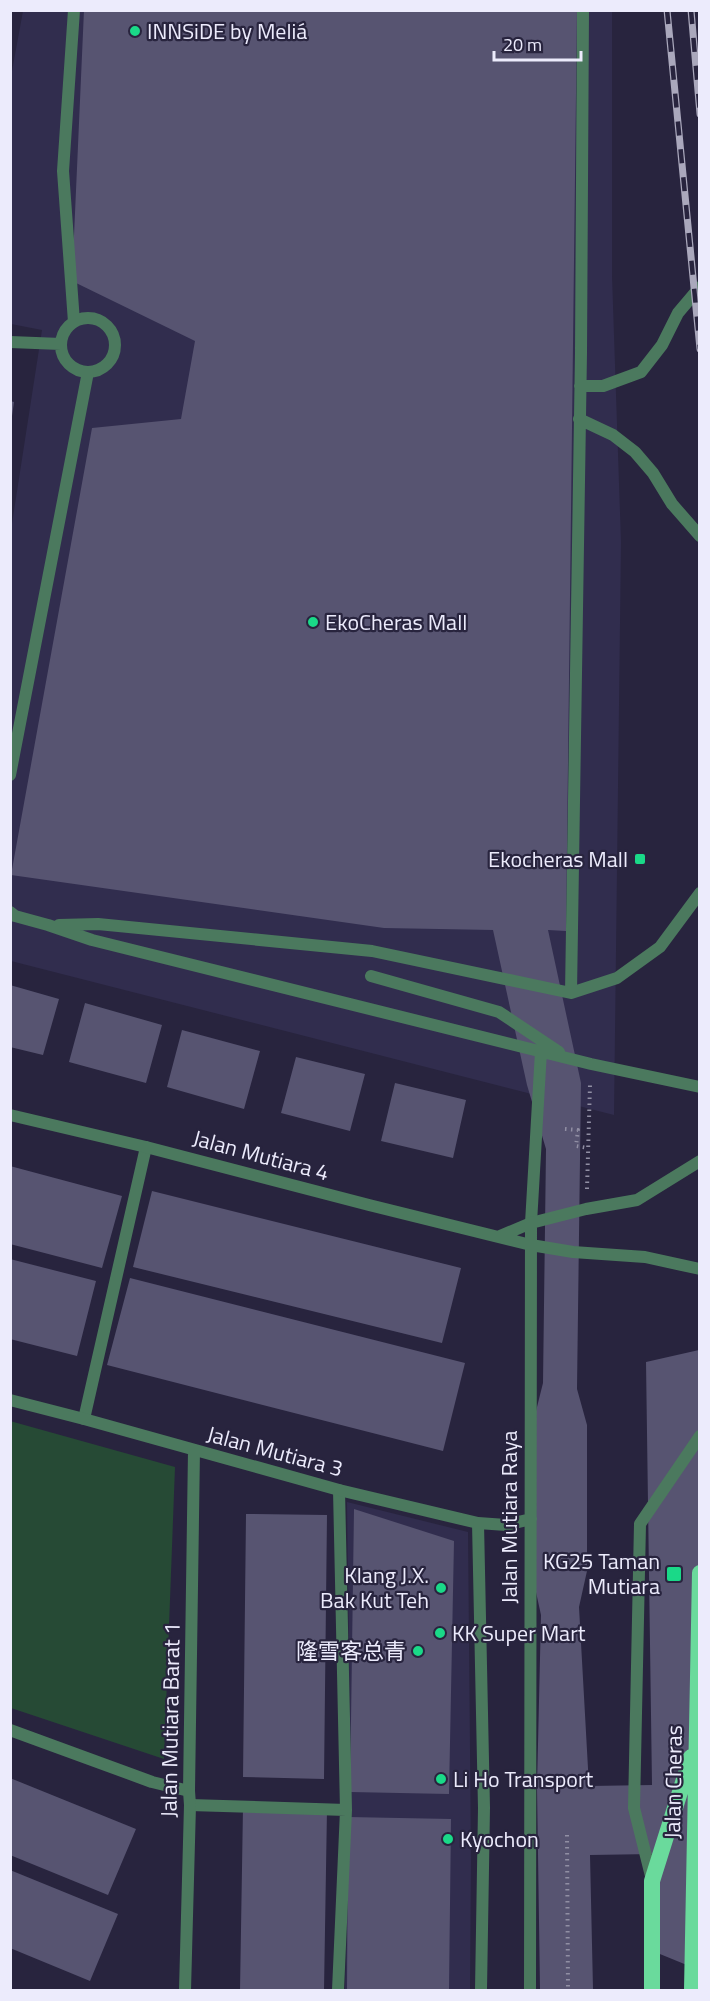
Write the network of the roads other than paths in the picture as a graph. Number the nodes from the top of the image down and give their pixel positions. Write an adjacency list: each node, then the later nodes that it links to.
1 (74, 10): 4 (street)
2 (583, 10): 8 (street)
3 (699, 287): 8 (street)
4 (74, 322): 6 (street); 7 (street)
5 (10, 342): 6 (street)
6 (61, 344): 7 (street)
7 (88, 372): 11 (street)
8 (580, 387): 9 (street)
9 (579, 419): 10 (street); 16 (street)
10 (699, 536)
11 (10, 775)
12 (699, 893): 16 (street)
13 (10, 912): 14 (street)
14 (48, 925): 16 (street); 17 (street)
15 (372, 976): 18 (street)
16 (571, 993)
17 (541, 1051): 18 (street); 23 (street, Jalan Mutiara Raya)
18 (567, 1058): 19 (street)
19 (699, 1087)
20 (10, 1115): 21 (street, Jalan Mutiara 4)
21 (146, 1147): 24 (street, Jalan Mutiara 4); 28 (street)
22 (699, 1161): 23 (street)
23 (531, 1223): 24 (street); 25 (street, Jalan Mutiara Raya)
24 (500, 1236): 25 (street, Jalan Mutiara 4)
25 (531, 1245): 26 (street, Jalan Mutiara 4); 32 (street, Jalan Mutiara Raya)
26 (699, 1269)
27 (10, 1400): 28 (street, Jalan Mutiara 3)
28 (84, 1419): 30 (street, Jalan Mutiara 3)
29 (699, 1436): 40 (street)
30 (194, 1450): 31 (street, Jalan Mutiara 3); 37 (street, Jalan Mutiara Barat 1)
31 (339, 1490): 33 (street, Jalan Mutiara 3); 39 (street)
32 (531, 1519): 33 (street, Jalan Mutiara 3); 44 (street, Jalan Mutiara Raya)
33 (478, 1523): 43 (street, Jalan Mutiara Raya)
34 (699, 1573): 36 (highway, Jalan Cheras)
35 (10, 1730): 37 (street)
36 (697, 1738): 40 (highway); 46 (highway, Jalan Cheras)
37 (189, 1791): 38 (street, Jalan Mutiara Barat 1)
38 (190, 1805): 39 (street); 41 (street, Jalan Mutiara Barat 1)
39 (346, 1810): 42 (street)
40 (652, 1881): 45 (highway)
41 (186, 1990)
42 (338, 1990)
43 (481, 1990)
44 (530, 1990)
45 (652, 1990)
46 (692, 1990)

